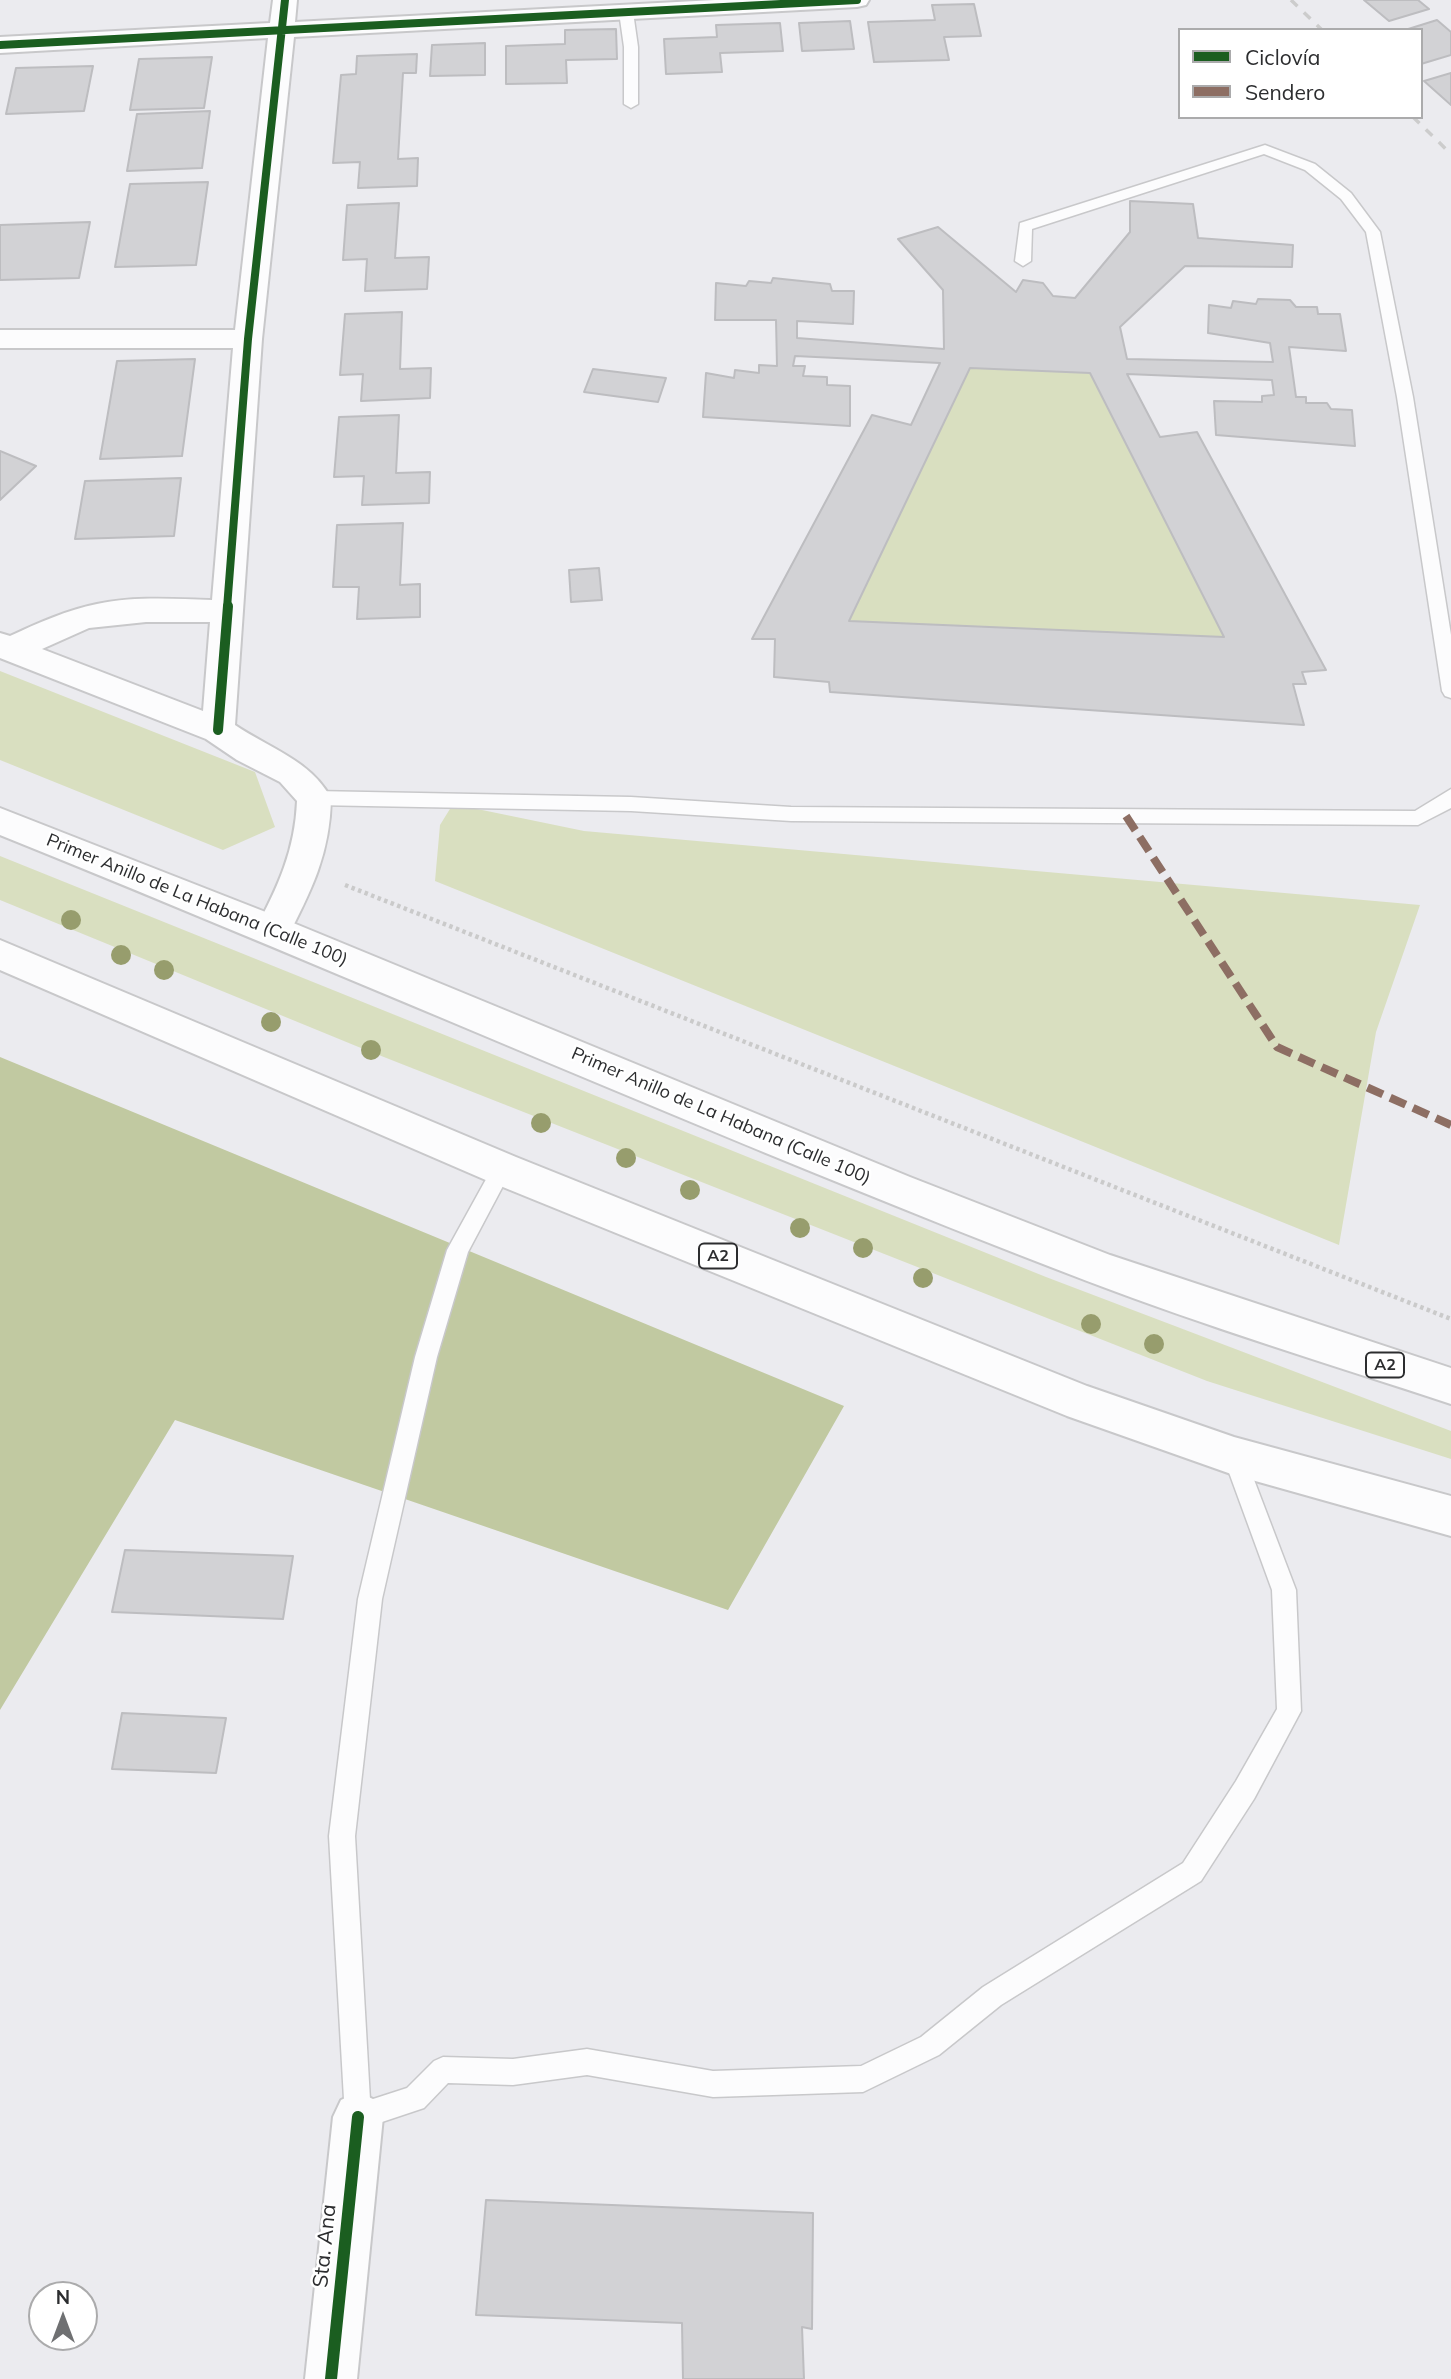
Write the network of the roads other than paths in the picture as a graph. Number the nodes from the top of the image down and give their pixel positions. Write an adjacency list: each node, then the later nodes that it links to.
1 (285, 0): 6 (main road)
2 (858, 0): 3 (main road)
3 (826, 1): 4 (main road)
4 (695, 5): 5 (main road)
5 (626, 12): 6 (main road); 8 (lane)
6 (280, 30): 7 (main road); 11 (main road)
7 (0, 45)
8 (631, 104)
9 (1023, 261): 14 (lane)
10 (0, 339): 11 (main road)
11 (248, 339): 12 (main road)
12 (228, 611): 13 (main road); 15 (main road)
13 (6, 647): 15 (main road)
14 (1451, 691)
15 (218, 730): 17 (main road)
16 (1451, 796): 17 (lane)
17 (314, 798): 19 (main road)
18 (0, 821): 19 (main road, Primer Anillo de La Habana (Calle 100) / A2)
19 (273, 930): 22 (main road, Primer Anillo de La Habana (Calle 100) / A2)
20 (0, 954): 21 (main road, A2)
21 (502, 1169): 23 (main road, A2); 25 (lane)
22 (1451, 1386)
23 (1234, 1456): 24 (main road, A2); 25 (lane)
24 (1451, 1516)
25 (358, 2117): 26 (main road, Sta. Ana)
26 (331, 2379)

